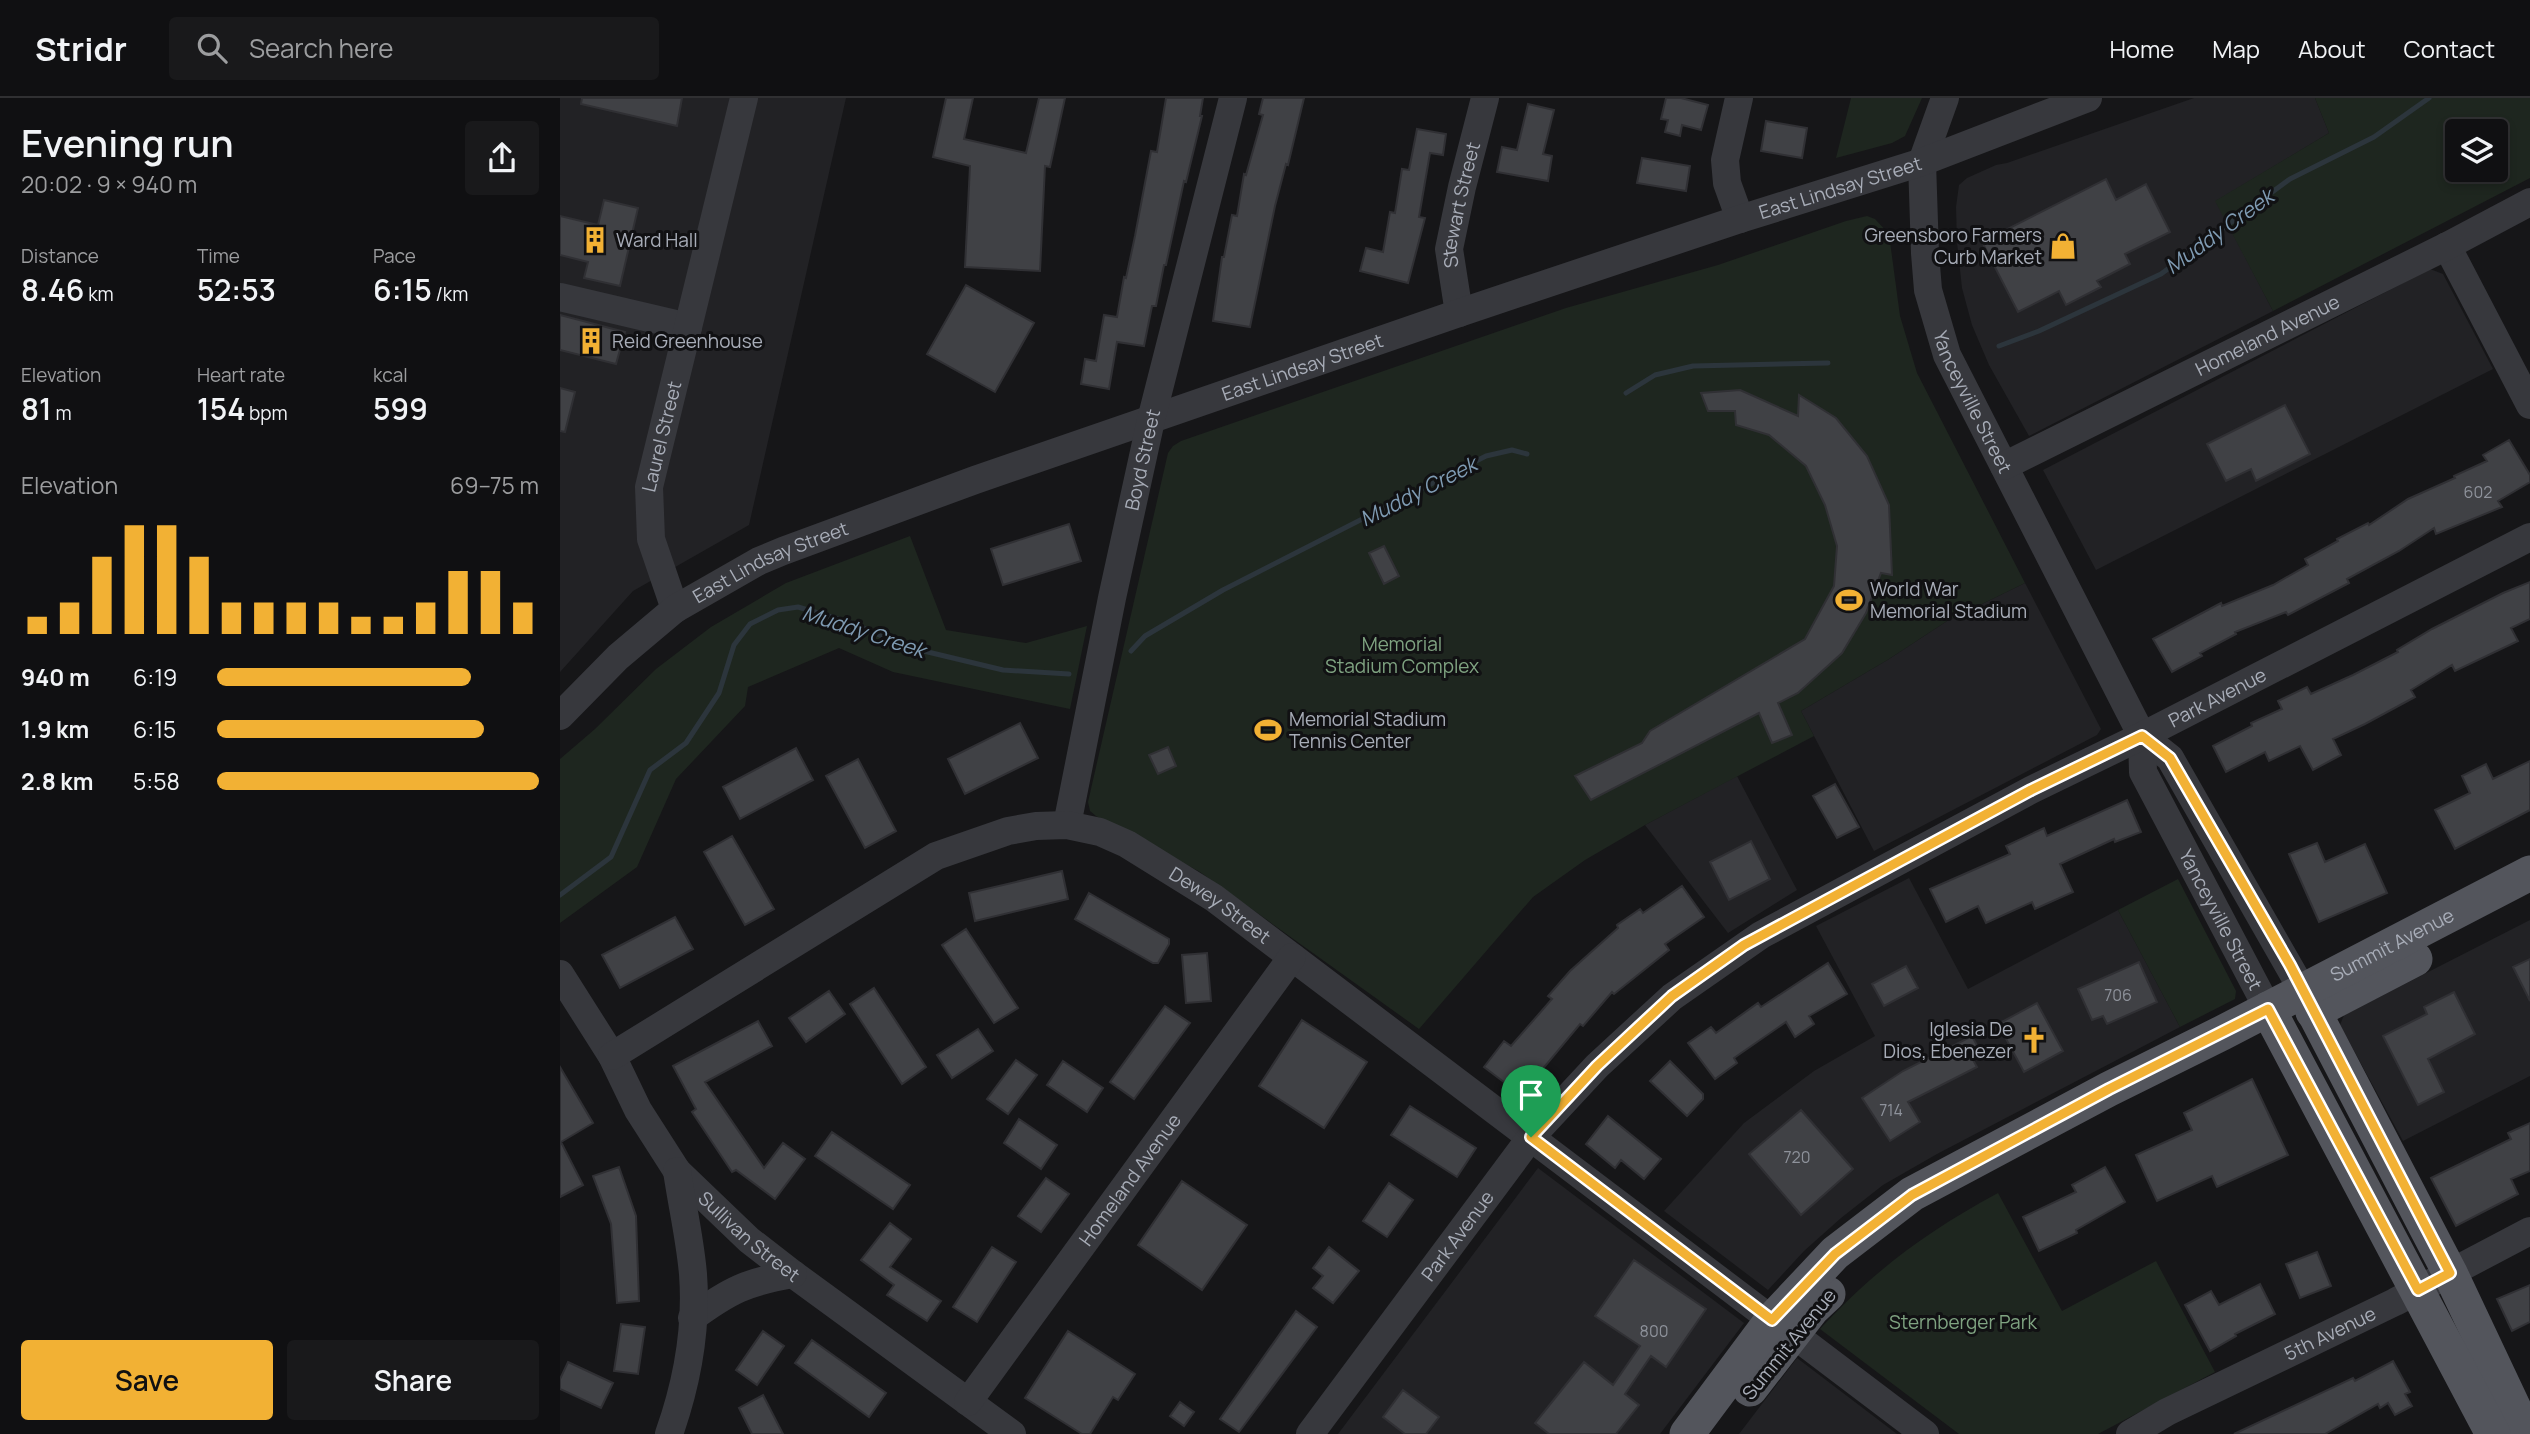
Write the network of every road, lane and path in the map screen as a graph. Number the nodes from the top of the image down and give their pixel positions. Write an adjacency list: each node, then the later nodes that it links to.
1 (744, 98): 13 (street, Laurel Street)
2 (1233, 98): 15 (street, Boyd Street)
3 (1485, 98): 12 (street, Stewart Street)
4 (1739, 98): 9 (street)
5 (1945, 98): 7 (street)
6 (2088, 98): 7 (street, East Lindsay Street)
7 (1922, 162): 9 (street, East Lindsay Street); 16 (street, Yanceyville Street)
8 (2530, 202): 10 (street, Homeland Avenue)
9 (1740, 219): 12 (street, East Lindsay Street)
10 (2447, 246): 14 (street); 16 (street, Homeland Avenue)
11 (560, 297): 13 (street)
12 (1459, 313): 15 (street, East Lindsay Street)
13 (688, 327): 18 (street, Laurel Street)
14 (2530, 405)
15 (1150, 420): 18 (street, East Lindsay Street); 21 (street, Boyd Street)
16 (2004, 466): 20 (street, Yanceyville Street)
17 (2530, 537): 20 (street, Park Avenue)
18 (675, 609): 19 (street, East Lindsay Street)
19 (560, 716)
20 (2142, 736): 26 (street, Yanceyville Street); 27 (street, Yanceyville Street); 29 (street, Park Avenue)
21 (1067, 825): 24 (street, Dewey Street); 28 (street, Dewey Street)
22 (2530, 873): 26 (main road, Summit Avenue)
23 (2530, 899): 26 (main road, Summit Avenue)
24 (1292, 957): 29 (street, Dewey Street); 37 (street, Homeland Avenue)
25 (560, 974): 28 (street, Sullivan Street)
26 (2308, 1001): 27 (main road, Summit Avenue); 32 (main road, Yanceyville Street)
27 (2273, 1019): 34 (main road, Yanceyville Street); 36 (main road, Summit Avenue)
28 (611, 1056): 30 (street, Sullivan Street)
29 (1531, 1137): 36 (street, Dewey Street); 40 (street, Park Avenue)
30 (677, 1171): 33 (street, Sullivan Street); 35 (street)
31 (2530, 1231): 32 (street, 5th Avenue)
32 (2450, 1273): 34 (street, 5th Avenue); 46 (main road, Yanceyville Street)
33 (793, 1274): 35 (street); 37 (street, Sullivan Street)
34 (2418, 1290): 44 (street, 5th Avenue); 45 (main road, Yanceyville Street)
35 (692, 1318): 38 (street)
36 (1783, 1327): 41 (main road, Summit Avenue); 42 (main road, Summit Avenue); 43 (street, Dewey Street)
37 (968, 1402): 39 (street, Sullivan Street)
38 (668, 1434)
39 (1012, 1434)
40 (1310, 1434)
41 (1687, 1434)
42 (1716, 1434)
43 (1925, 1434)
44 (2130, 1434)
45 (2493, 1434)
46 (2526, 1434)

